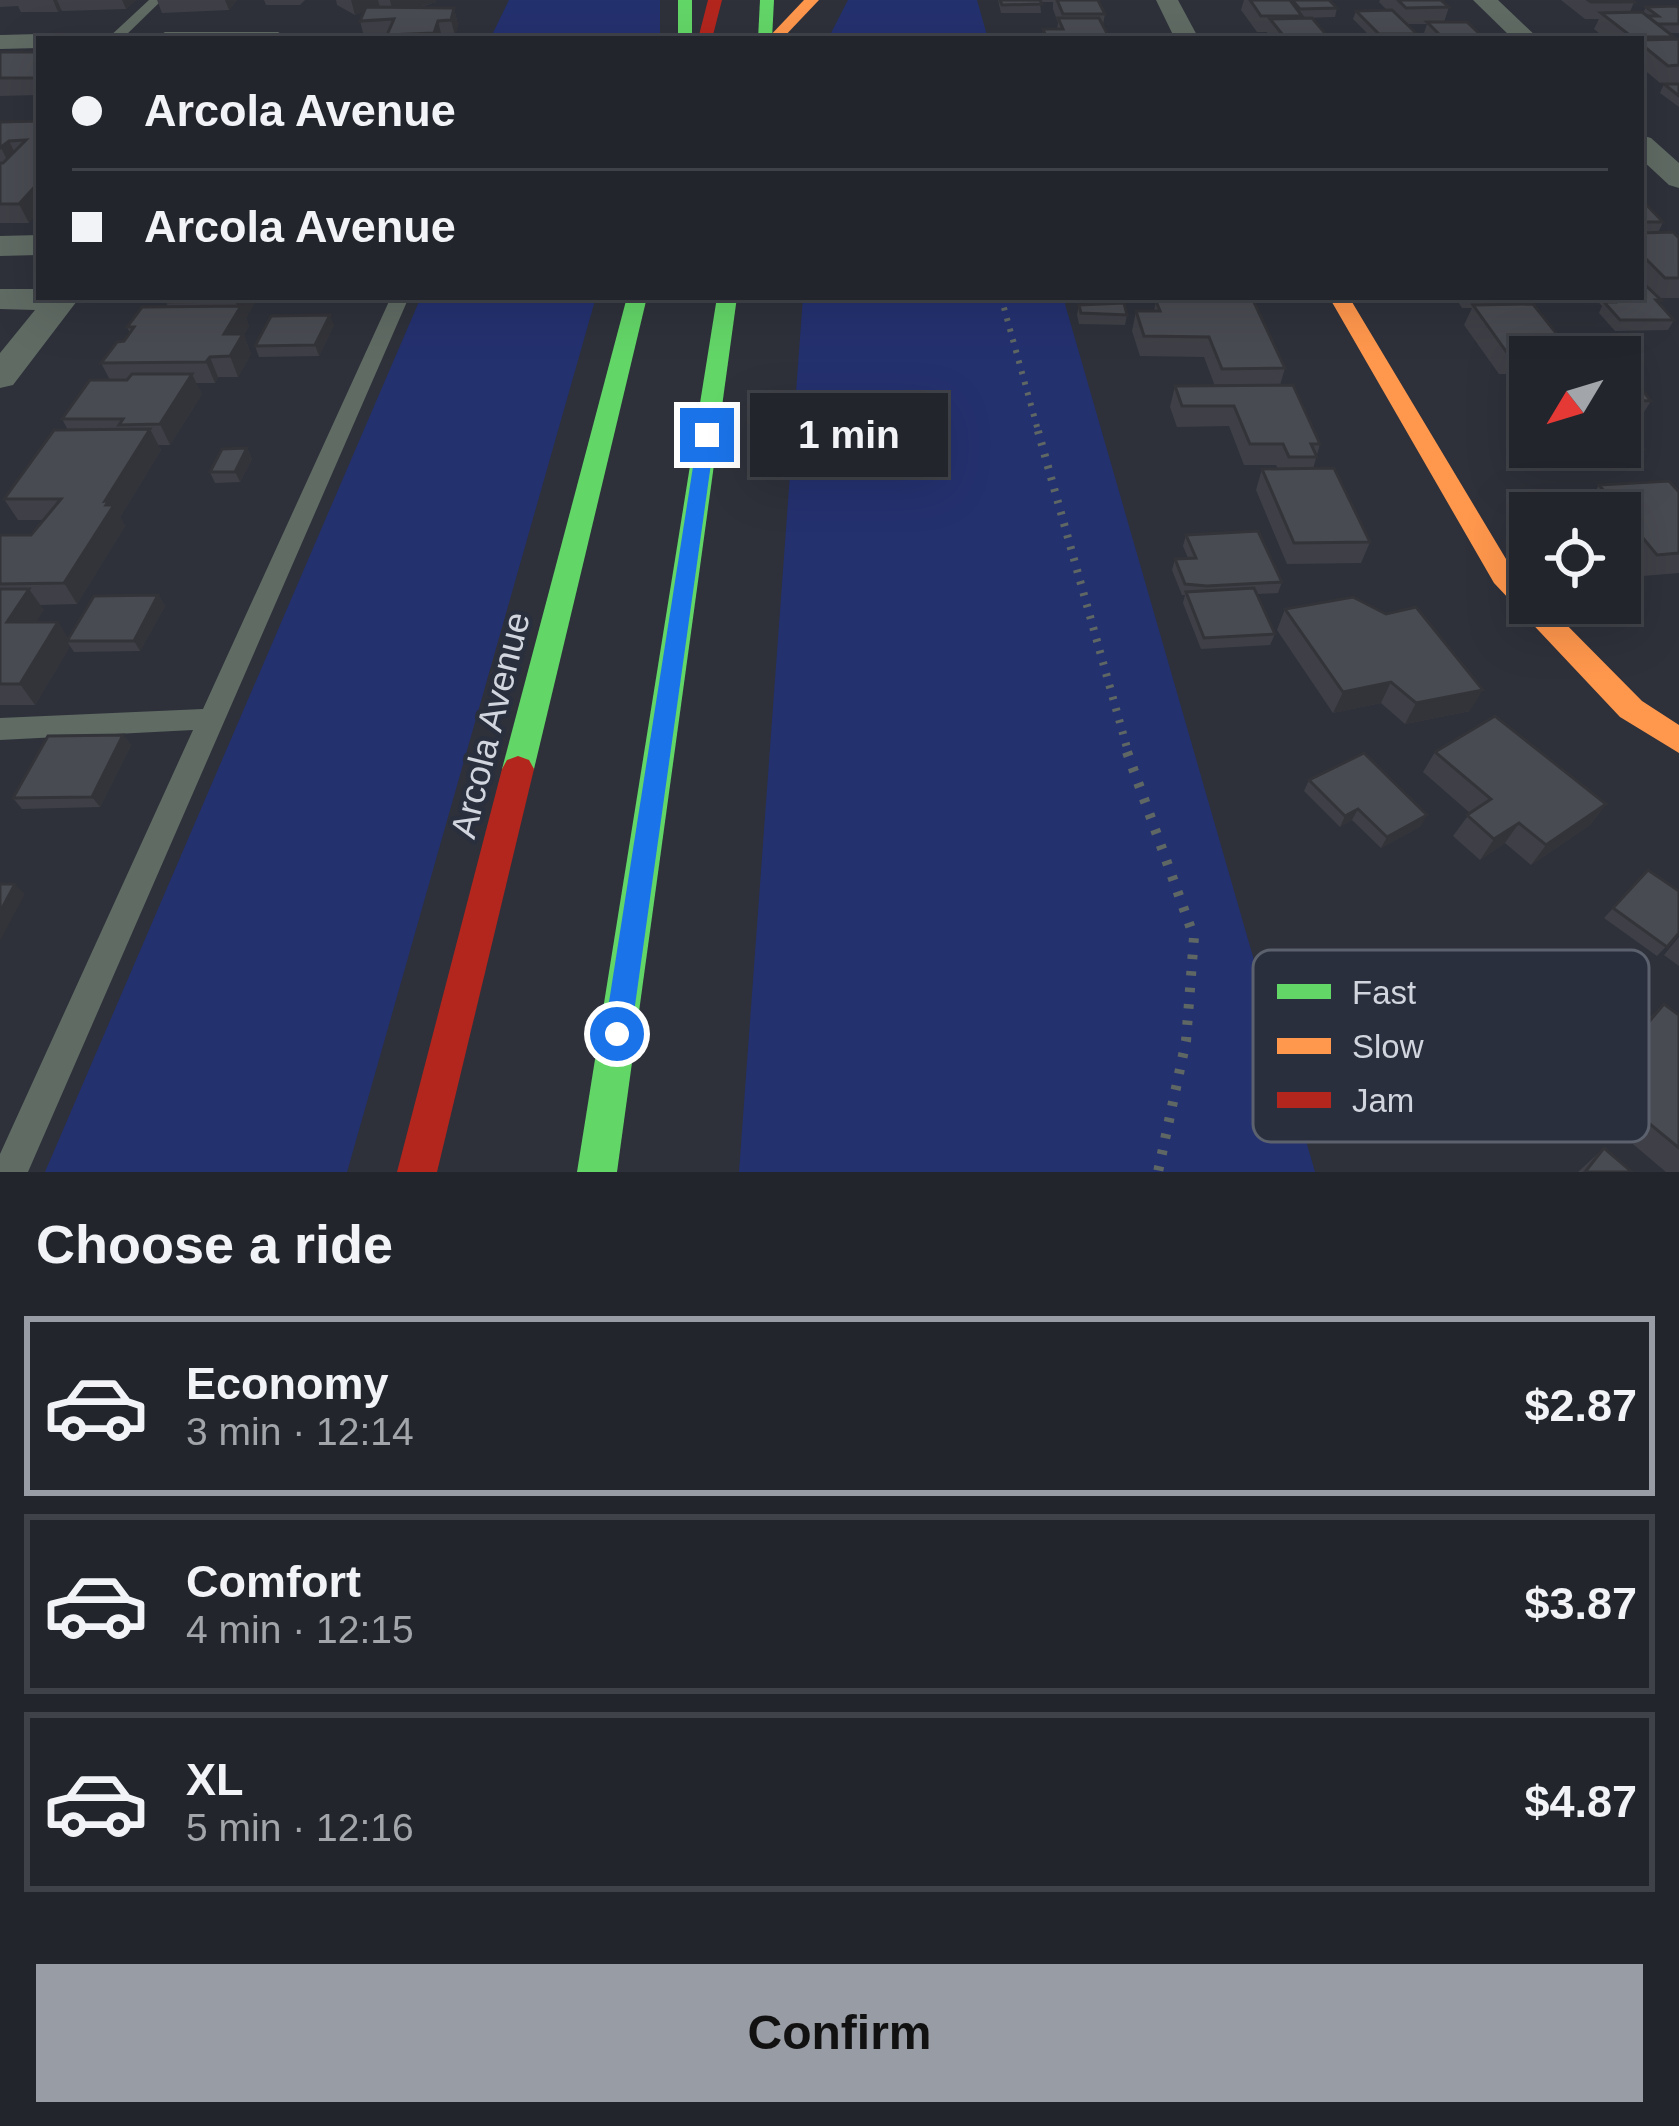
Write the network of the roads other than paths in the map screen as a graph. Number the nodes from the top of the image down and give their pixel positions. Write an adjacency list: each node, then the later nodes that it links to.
1 (156, 0): 8 (lane)
2 (685, 0): 9 (main road)
3 (715, 0): 10 (main road)
4 (767, 0): 11 (main road)
5 (812, 0): 12 (main road)
6 (1167, 0): 13 (street)
7 (1484, 0): 14 (street)
8 (118, 36)
9 (685, 36)
10 (706, 36)
11 (765, 36)
12 (777, 36)
13 (1185, 36)
14 (1524, 36)
15 (36, 41): 16 (street)
16 (0, 42)
17 (1644, 147): 18 (street)
18 (1679, 179)
19 (36, 245): 20 (street)
20 (0, 246)
21 (0, 299): 22 (street)
22 (36, 299)
23 (60, 300): 28 (street)
24 (399, 300): 29 (lane)
25 (637, 300): 33 (main road, Arcola Avenue)
26 (728, 300): 34 (main road)
27 (1341, 300): 31 (main road)
28 (0, 377)
29 (211, 718): 30 (lane); 32 (lane)
30 (0, 729)
31 (1679, 741)
32 (10, 1172)
33 (417, 1172)
34 (597, 1172)

